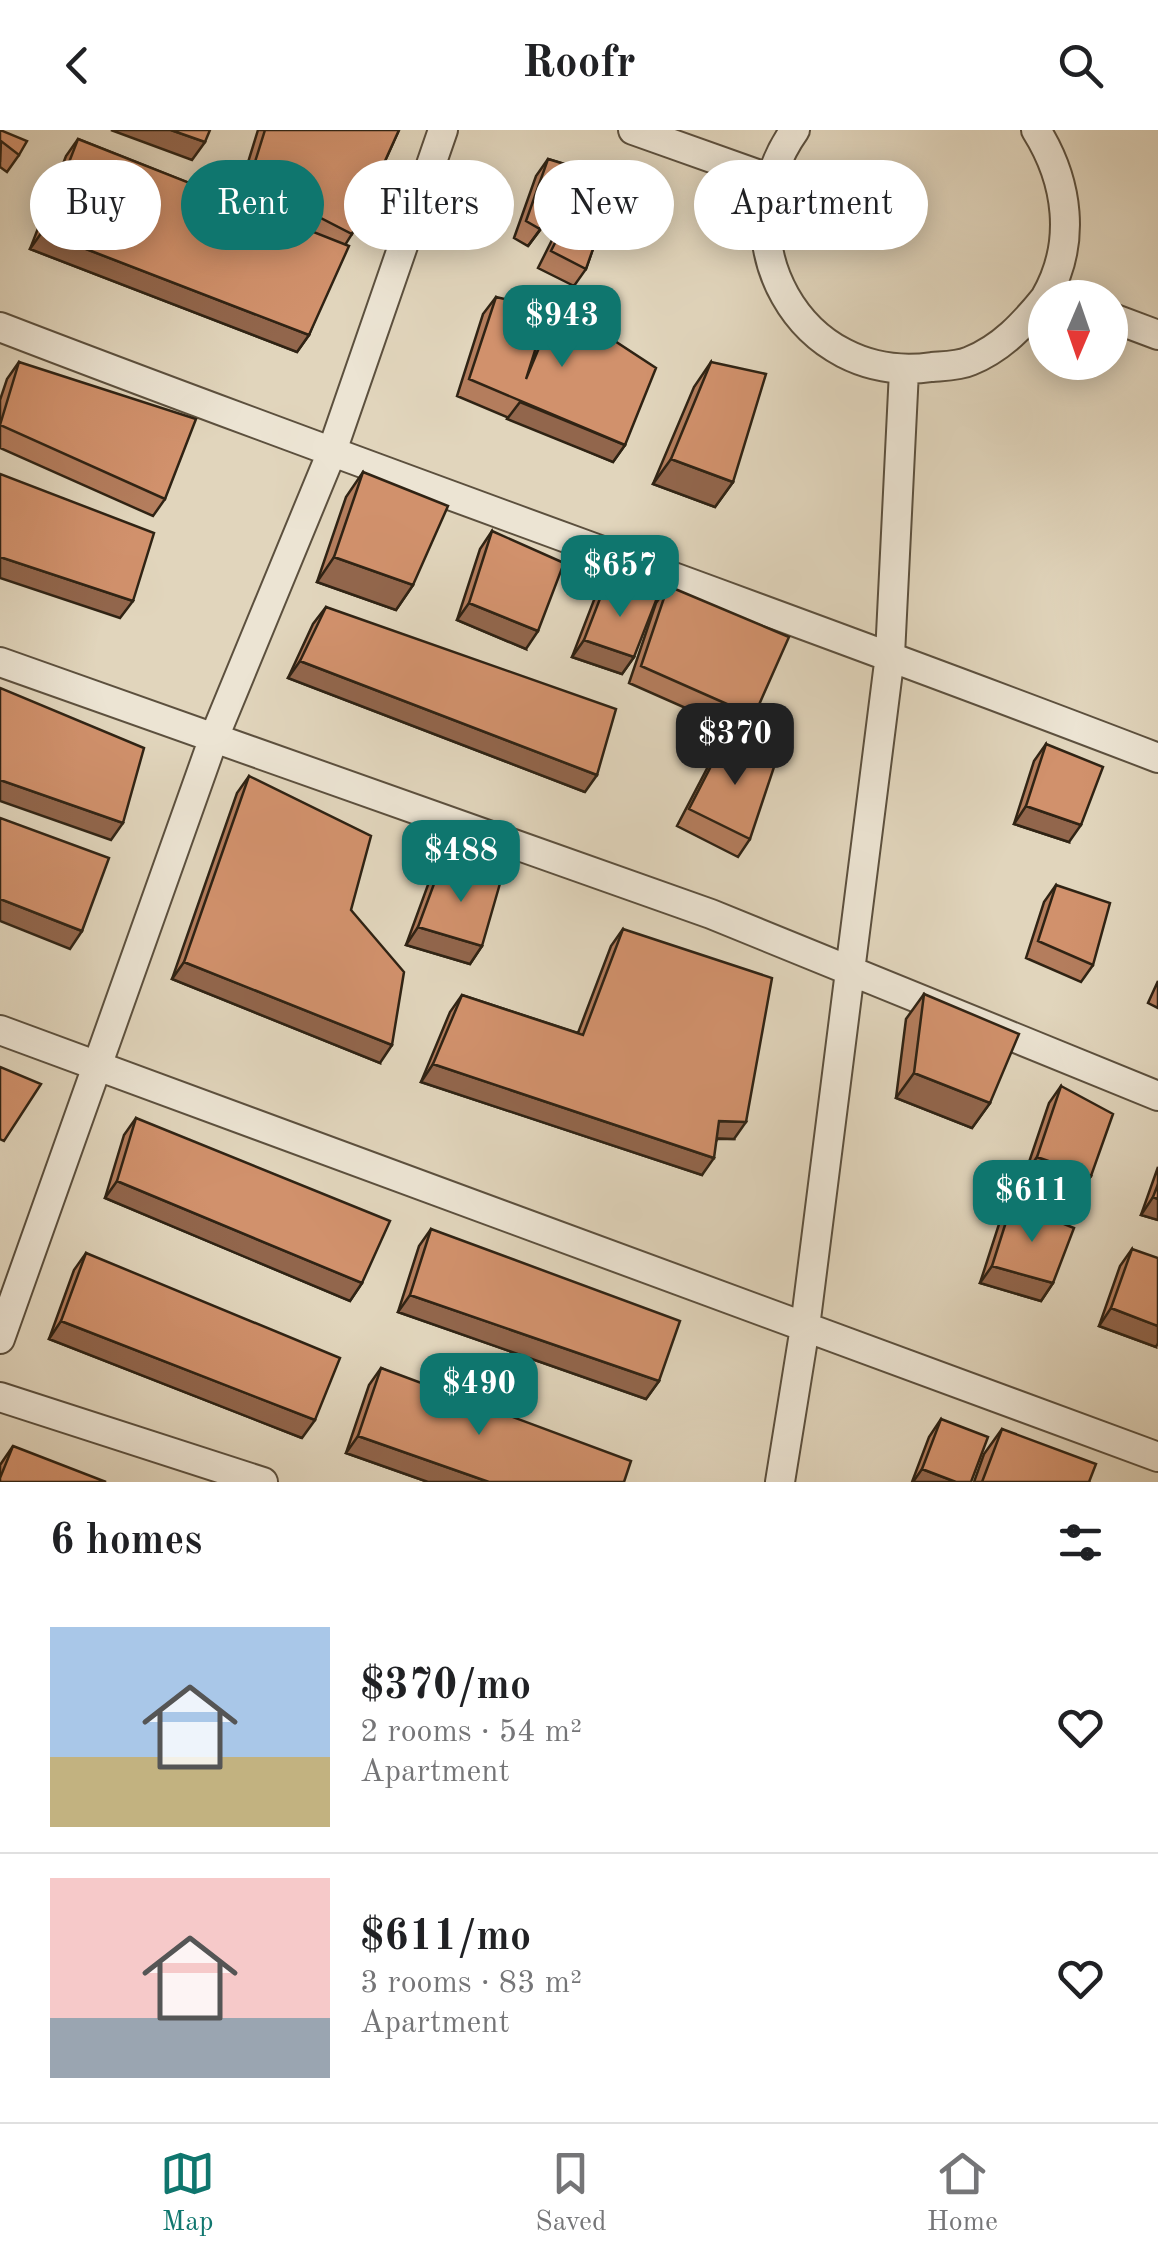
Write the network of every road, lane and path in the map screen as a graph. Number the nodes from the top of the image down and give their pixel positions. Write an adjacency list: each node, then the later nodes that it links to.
1 (444, 130): 14 (street)
2 (634, 130): 5 (street)
3 (795, 130): 6 (street)
4 (1036, 130): 8 (street)
5 (718, 160)
6 (778, 160)
7 (768, 250): 13 (street)
8 (1054, 280)
9 (1028, 320): 13 (street)
10 (1128, 324): 12 (street)
11 (0, 327): 14 (street)
12 (1158, 335)
13 (904, 371): 15 (street)
14 (331, 454): 15 (street); 17 (street)
15 (890, 655): 18 (street); 19 (street)
16 (0, 662): 17 (street)
17 (213, 740): 19 (street); 21 (street)
18 (1158, 758)
19 (852, 975): 22 (street); 23 (street)
20 (0, 1030): 21 (street)
21 (98, 1070): 23 (street); 24 (street)
22 (1158, 1096)
23 (805, 1327): 26 (street); 28 (street)
24 (0, 1339)
25 (0, 1396): 27 (street)
26 (1158, 1457)
27 (263, 1482)
28 (780, 1482)

